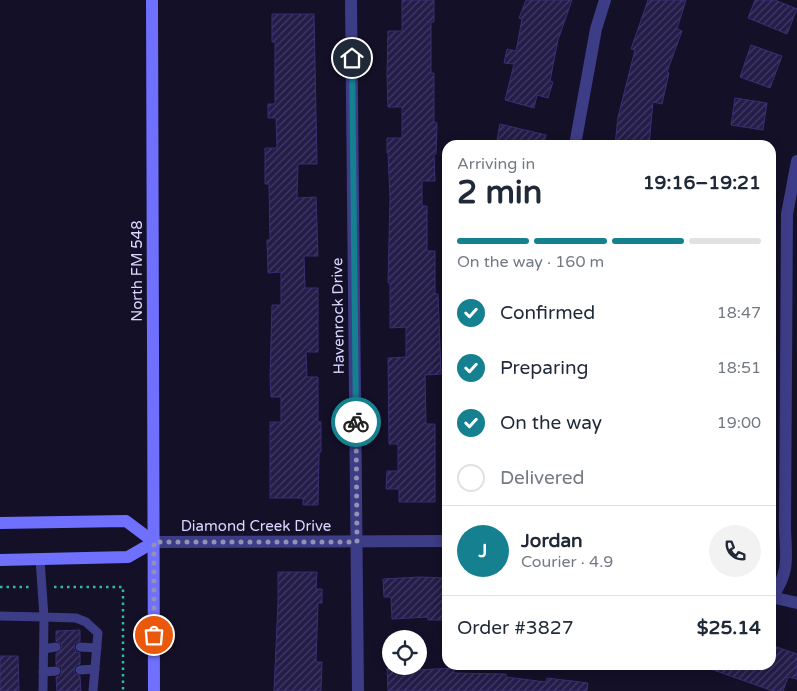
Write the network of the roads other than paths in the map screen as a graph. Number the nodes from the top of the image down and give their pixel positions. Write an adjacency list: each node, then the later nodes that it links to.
1 (152, 0): 8 (main road, North FM 548)
2 (351, 0): 9 (street, Havenrock Drive)
3 (605, 0): 4 (street)
4 (576, 140)
5 (797, 160): 12 (street)
6 (0, 522): 8 (main road)
7 (442, 541): 9 (street, Diamond Creek Drive)
8 (154, 542): 9 (street, Diamond Creek Drive); 10 (main road); 27 (main road, North FM 548)
9 (357, 542): 28 (street, Havenrock Drive)
10 (40, 559): 11 (main road); 16 (lane)
11 (0, 560)
12 (776, 591)
13 (776, 598): 14 (street)
14 (797, 604)
15 (0, 616): 16 (lane)
16 (44, 617): 19 (lane); 20 (lane)
17 (56, 647): 20 (lane)
18 (80, 647): 19 (lane)
19 (97, 648): 21 (lane)
20 (44, 649): 24 (lane)
21 (95, 669): 22 (lane); 26 (lane)
22 (80, 670)
23 (56, 671): 24 (lane)
24 (43, 672): 25 (lane)
25 (43, 691)
26 (93, 691)
27 (154, 691)
28 (358, 691)

